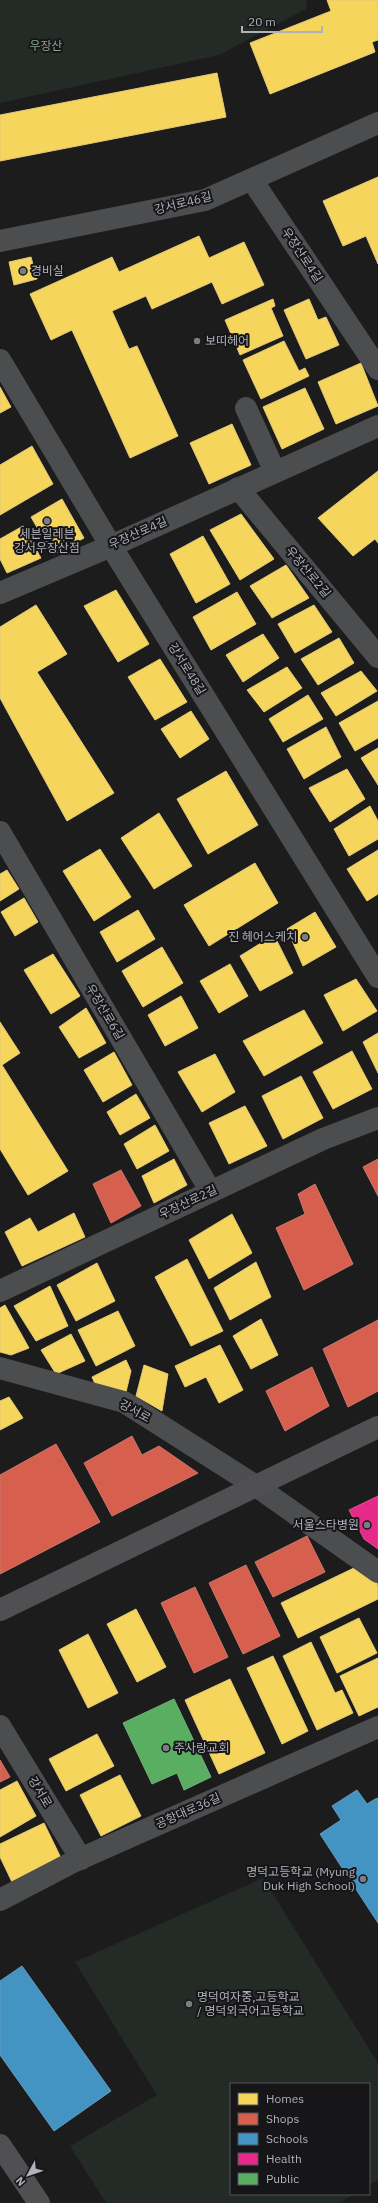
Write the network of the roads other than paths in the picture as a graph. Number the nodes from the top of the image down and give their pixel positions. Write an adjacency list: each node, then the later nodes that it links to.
1 (378, 123): 2 (street, 강서로46길)
2 (252, 180): 3 (street, 강서로46길); 5 (street, 우장산로4길)
3 (0, 242)
4 (0, 360): 10 (street, 강서로48길)
5 (378, 369)
6 (246, 408): 8 (street)
7 (378, 426): 8 (street, 우장산로4길)
8 (275, 472): 9 (street, 우장산로4길)
9 (238, 488): 10 (street, 우장산로4길); 12 (street, 우장산로2길)
10 (111, 546): 11 (street, 우장산로4길); 14 (street, 강서로48길)
11 (0, 593)
12 (378, 657)
13 (0, 832): 16 (street, 우장산로6길)
14 (378, 977)
15 (378, 1118): 16 (street, 우장산로2길)
16 (211, 1192): 17 (street, 우장산로2길)
17 (0, 1291)
18 (0, 1368): 20 (street, 강서로)
19 (378, 1427): 20 (main road)
20 (256, 1486): 21 (street, 강서로); 22 (main road)
21 (378, 1572)
22 (0, 1610)
23 (0, 1726): 25 (street, 강서로)
24 (378, 1727): 25 (street, 공항대로36길)
25 (81, 1859): 26 (street, 공항대로36길)
26 (0, 1900)
27 (0, 2145): 28 (main road)
28 (39, 2203)

